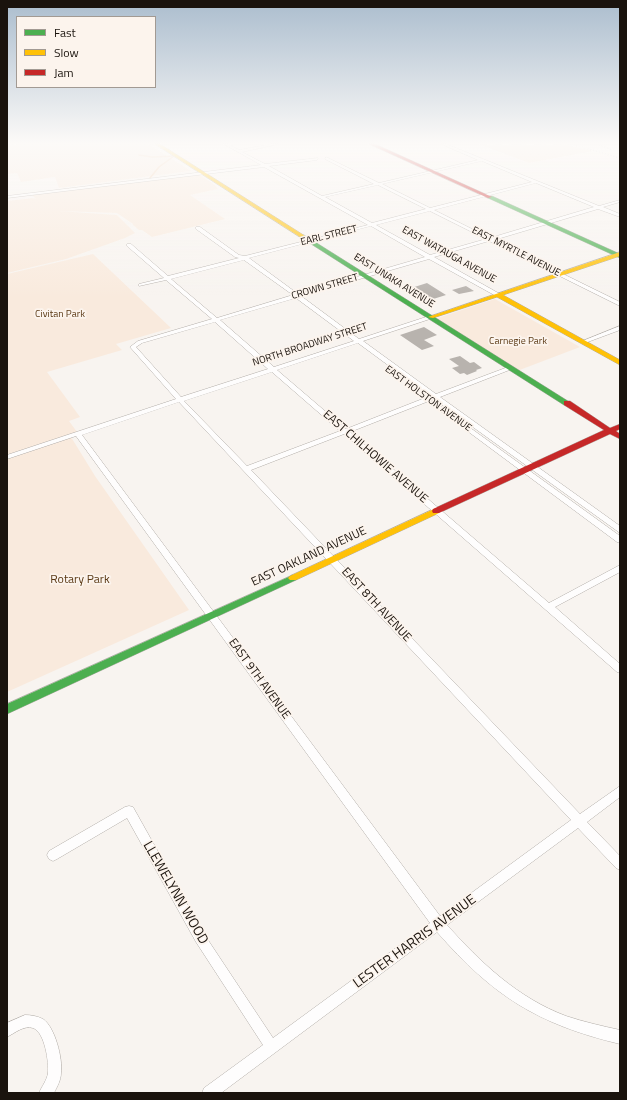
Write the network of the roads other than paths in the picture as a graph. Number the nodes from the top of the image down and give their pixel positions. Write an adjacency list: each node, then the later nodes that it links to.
1 (20, 195): 9 (street)
2 (237, 195): 19 (main road, EAST UNAKA AVENUE)
3 (319, 195): 10 (street, EAST WATAUGA AVENUE)
4 (329, 195): 10 (street)
5 (401, 195): 13 (street, EAST MYRTLE AVENUE)
6 (484, 195): 13 (street, EARL STREET)
7 (485, 195): 15 (main road)
8 (568, 195): 12 (street)
9 (7, 197)
10 (322, 197): 16 (street, EAST WATAUGA AVENUE)
11 (620, 201): 12 (street, CROWN STREET)
12 (598, 208): 14 (street); 15 (street, CROWN STREET)
13 (431, 210): 16 (street, EARL STREET); 18 (street, EAST MYRTLE AVENUE)
14 (620, 216)
15 (546, 222): 18 (street, CROWN STREET); 21 (main road)
16 (372, 225): 19 (street, EARL STREET); 22 (street, EAST WATAUGA AVENUE)
17 (198, 228): 23 (street, EAST HOLSTON AVENUE)
18 (491, 239): 22 (street, CROWN STREET); 24 (street, EAST MYRTLE AVENUE)
19 (309, 241): 23 (street, EARL STREET); 25 (main road, EAST UNAKA AVENUE)
20 (129, 245): 26 (street, EAST CHILHOWIE AVENUE)
21 (619, 255): 24 (main road, NORTH BROADWAY STREET)
22 (429, 257): 25 (street, CROWN STREET); 28 (street, EAST WATAUGA AVENUE)
23 (240, 258): 26 (street, EARL STREET); 29 (street, EAST HOLSTON AVENUE)
24 (560, 274): 28 (main road, NORTH BROADWAY STREET); 30 (street, EAST MYRTLE AVENUE)
25 (365, 276): 29 (street, CROWN STREET); 31 (main road, EAST UNAKA AVENUE)
26 (168, 278): 27 (street, EARL STREET); 32 (street, EAST CHILHOWIE AVENUE)
27 (141, 285)
28 (498, 295): 31 (main road, NORTH BROADWAY STREET); 35 (main road, EAST WATAUGA AVENUE)
29 (293, 297): 32 (street, CROWN STREET); 34 (street, EAST HOLSTON AVENUE)
30 (620, 304)
31 (431, 317): 34 (street, NORTH BROADWAY STREET); 38 (main road, EAST UNAKA AVENUE)
32 (214, 320): 36 (street, CROWN STREET); 39 (street, EAST CHILHOWIE AVENUE)
33 (620, 328): 35 (street)
34 (355, 342): 39 (street, NORTH BROADWAY STREET); 40 (street, EAST HOLSTON AVENUE); 41 (street, EAST HOLSTON AVENUE)
35 (583, 342): 37 (main road, EAST WATAUGA AVENUE)
36 (133, 347): 42 (street, EAST 8TH AVENUE)
37 (620, 363)
38 (510, 368): 40 (street); 44 (main road, EAST UNAKA AVENUE)
39 (273, 369): 42 (street, NORTH BROADWAY STREET); 45 (street, EAST CHILHOWIE AVENUE)
40 (435, 397): 41 (street); 49 (street, EAST HOLSTON AVENUE)
41 (428, 399): 45 (street); 49 (street, EAST HOLSTON AVENUE)
42 (180, 400): 46 (street, NORTH BROADWAY STREET); 50 (street, EAST 8TH AVENUE)
43 (620, 426): 44 (main road, EAST OAKLAND AVENUE)
44 (610, 430): 47 (main road, EAST UNAKA AVENUE); 49 (main road, EAST OAKLAND AVENUE)
45 (345, 431): 50 (street); 51 (street, EAST CHILHOWIE AVENUE)
46 (78, 434): 48 (street, NORTH BROADWAY STREET); 57 (street, EAST 9TH AVENUE)
47 (620, 437)
48 (7, 457)
49 (528, 468): 51 (main road, EAST OAKLAND AVENUE); 52 (street, EAST HOLSTON AVENUE); 53 (street, EAST HOLSTON AVENUE)
50 (246, 470): 54 (street, EAST 8TH AVENUE)
51 (438, 511): 54 (main road, EAST OAKLAND AVENUE); 56 (street, EAST CHILHOWIE AVENUE)
52 (620, 530)
53 (620, 540)
54 (332, 559): 57 (main road, EAST OAKLAND AVENUE); 61 (street, EAST 8TH AVENUE)
55 (620, 568): 56 (street)
56 (548, 607): 58 (street, EAST CHILHOWIE AVENUE)
57 (212, 616): 59 (main road, EAST OAKLAND AVENUE); 64 (street, EAST 9TH AVENUE)
58 (620, 669)
59 (7, 709)
60 (620, 791): 61 (street, LESTER HARRIS AVENUE)
61 (580, 820): 63 (street, EAST 8TH AVENUE); 64 (street, LESTER HARRIS AVENUE)
62 (53, 855): 67 (street, LLEWELYNN WOOD)
63 (620, 864)
64 (439, 925): 66 (street, EAST 9TH AVENUE); 67 (street, LESTER HARRIS AVENUE)
65 (7, 1030): 68 (street)
66 (620, 1038)
67 (271, 1046): 69 (street, LESTER HARRIS AVENUE)
68 (46, 1093)
69 (209, 1093)

